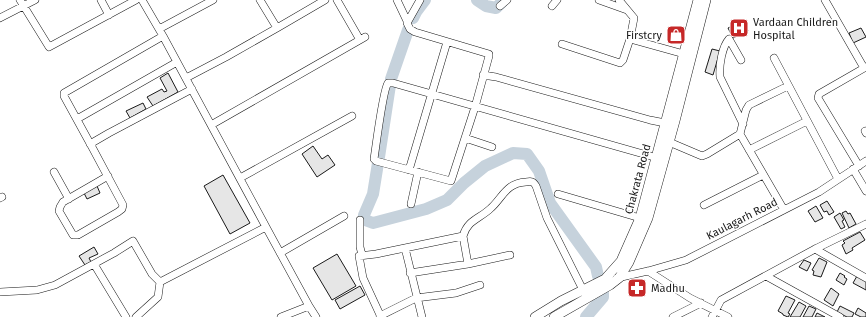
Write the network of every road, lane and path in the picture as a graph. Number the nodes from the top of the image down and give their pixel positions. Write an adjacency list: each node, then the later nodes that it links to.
1 (35, 0): 17 (street)
2 (101, 0): 20 (street)
3 (136, 0): 20 (street)
4 (142, 0): 24 (street)
5 (213, 0): 24 (street)
6 (260, 0): 23 (street)
7 (325, 0): 23 (street)
8 (337, 0): 45 (street)
9 (397, 0): 22 (street)
10 (420, 0): 22 (street)
11 (507, 0): 18 (street)
12 (599, 0): 19 (street)
13 (619, 0): 19 (street)
14 (698, 0): 29 (main road, Chakrata Road)
15 (706, 0): 48 (main road, Chakrata Road)
16 (825, 0): 33 (street)
17 (22, 3): 20 (street); 21 (street)
18 (500, 6)
19 (629, 11): 26 (street)
20 (109, 15)
21 (0, 18)
22 (407, 21): 27 (street)
23 (277, 28): 35 (street)
24 (159, 29): 25 (street)
25 (163, 36): 32 (street); 41 (street)
26 (630, 39): 28 (street); 29 (street)
27 (447, 42): 34 (street); 38 (street)
28 (562, 44)
29 (684, 54): 43 (main road, Chakrata Road)
30 (774, 58): 36 (street)
31 (741, 60): 44 (street)
32 (177, 62): 35 (street); 41 (street)
33 (865, 67): 54 (street)
34 (483, 75): 39 (street); 43 (street)
35 (186, 78): 37 (street)
36 (788, 86): 42 (street); 44 (street)
37 (192, 89): 45 (street); 49 (street)
38 (431, 94): 39 (street); 55 (street); 55 (street)
39 (475, 107): 47 (street); 52 (street)
40 (352, 116): 60 (street)
41 (77, 119): 49 (street)
42 (807, 120): 51 (street); 61 (street)
43 (665, 123): 52 (main road, Chakrata Road)
44 (743, 124): 46 (street)
45 (211, 125): 60 (street)
46 (740, 134): 48 (street); 51 (street)
47 (465, 138): 50 (street); 57 (street)
48 (669, 142): 52 (main road, Chakrata Road)
49 (90, 144): 59 (street)
50 (492, 147)
51 (749, 150): 58 (street)
52 (660, 159): 69 (main road, Chakrata Road); 84 (main road, Chakrata Road)
53 (866, 161): 54 (street, Kaulagarh Road)
54 (856, 167): 61 (street, Kaulagarh Road); 62 (street)
55 (409, 170): 57 (street)
56 (54, 172): 64 (street)
57 (418, 172): 65 (street)
58 (763, 175): 66 (street); 67 (street)
59 (108, 176): 64 (street); 64 (street)
60 (240, 178): 72 (street)
61 (838, 179): 67 (street, Kaulagarh Road)
62 (866, 191)
63 (558, 194): 69 (street)
64 (69, 199)
65 (411, 204)
66 (704, 205)
67 (784, 210): 81 (street, Kaulagarh Road)
68 (344, 216): 76 (street)
69 (640, 218): 86 (main road, Chakrata Road)
70 (360, 220): 77 (street)
71 (866, 224): 75 (street)
72 (266, 227): 76 (street); 87 (street)
73 (463, 236): 74 (street); 80 (street); 90 (street)
74 (405, 248): 77 (street); 82 (street)
75 (815, 249): 83 (street); 85 (street)
76 (280, 253): 93 (street)
77 (362, 255): 99 (street)
78 (510, 255): 80 (street)
79 (94, 264): 87 (street); 89 (street); 95 (street)
80 (468, 264): 82 (street)
81 (648, 271): 84 (street, Kaulagarh Road); 92 (street)
82 (410, 273): 91 (street)
83 (766, 276): 94 (street); 105 (street)
84 (619, 278): 86 (street, Kaulagarh Road); 90 (main road, Chakrata Road)
85 (866, 278)
86 (604, 279): 90 (main road, Chakrata Road)
87 (160, 282): 96 (street)
88 (480, 285): 91 (street)
89 (0, 292)
90 (585, 294): 101 (main road, Chakrata Road); 102 (main road, Chakrata Road)
91 (416, 298): 99 (street); 100 (street)
92 (701, 303): 94 (street); 103 (street)
93 (309, 306): 97 (street); 98 (street)
94 (714, 314): 104 (street)
95 (126, 317)
96 (136, 317)
97 (281, 317)
98 (316, 317)
99 (380, 317)
100 (422, 317)
101 (535, 317)
102 (554, 317)
103 (674, 317)
104 (728, 317)
105 (840, 317)

